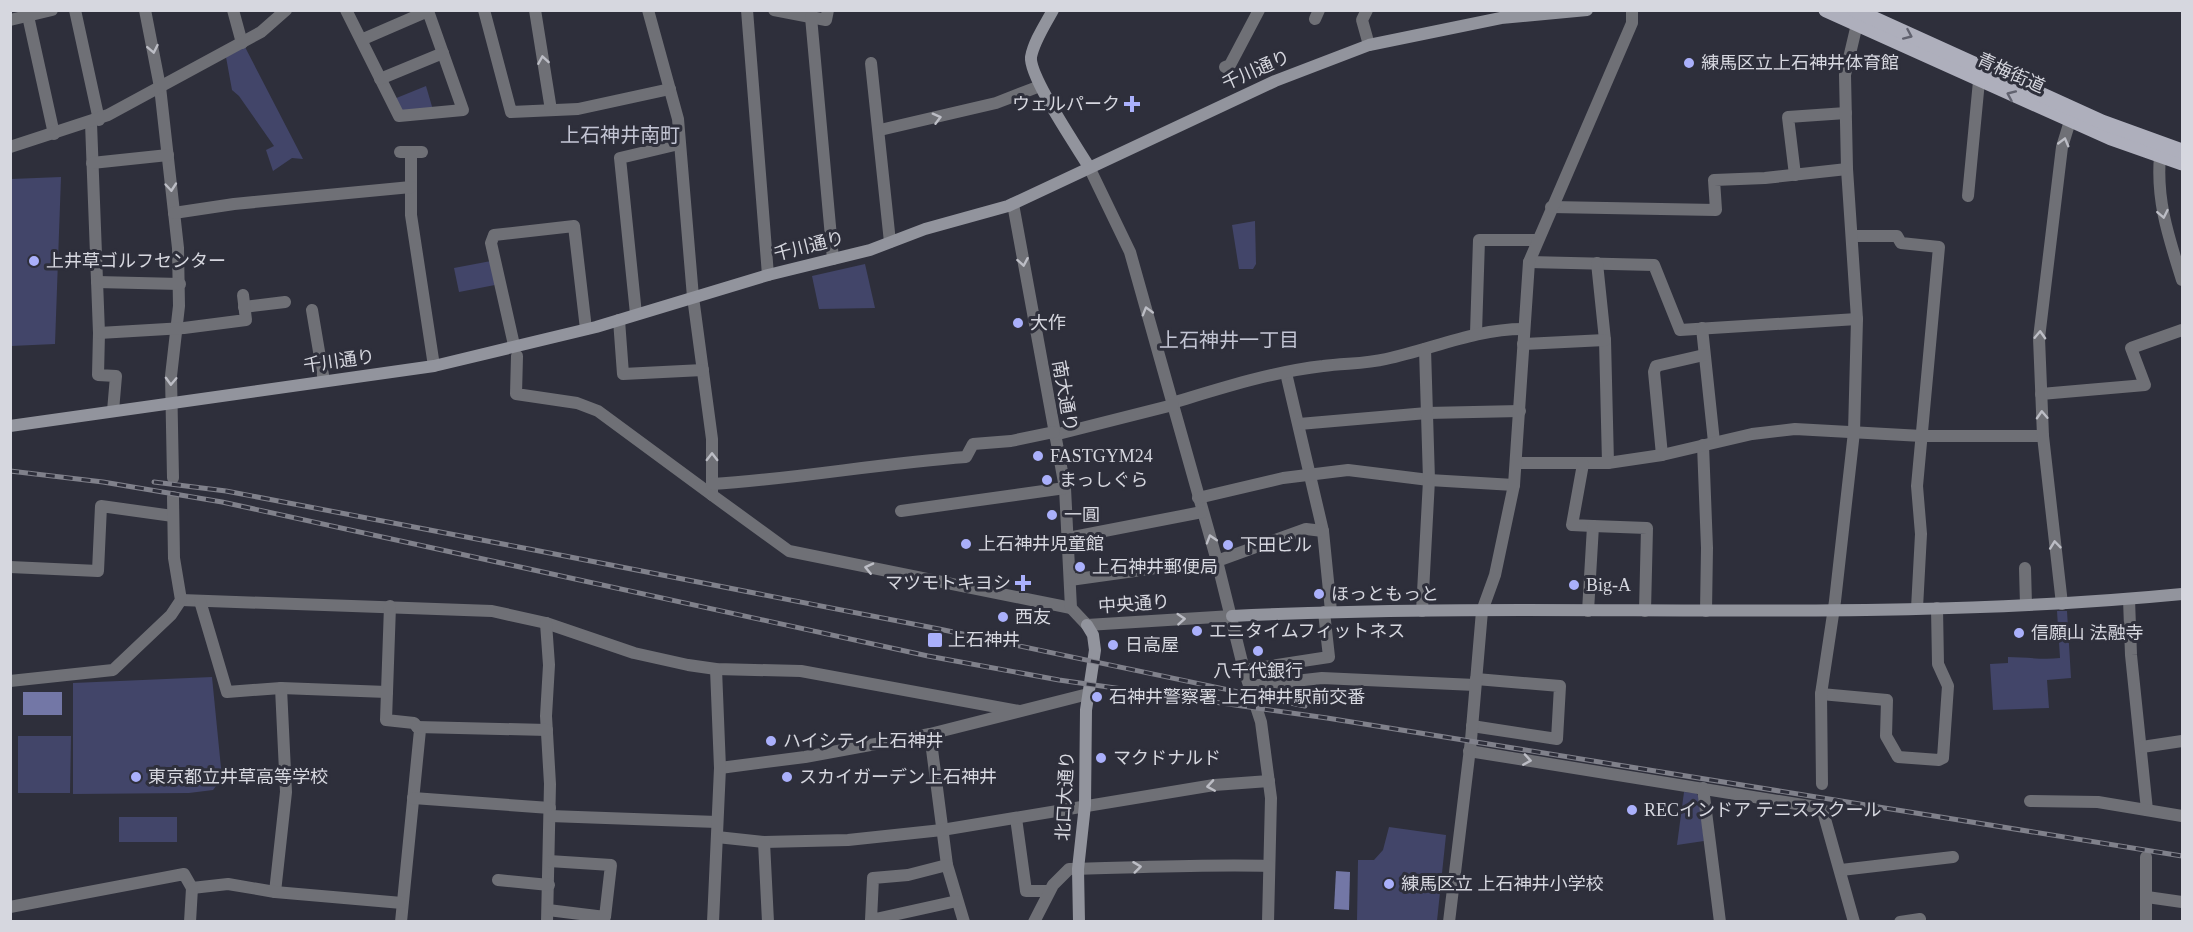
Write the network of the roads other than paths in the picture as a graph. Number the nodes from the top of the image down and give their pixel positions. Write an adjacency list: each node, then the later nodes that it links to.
1 (52, 10): 20 (street)
2 (75, 10): 36 (street)
3 (145, 10): 32 (street, one-way to 32)
4 (233, 10): 24 (street)
5 (286, 10): 24 (street)
6 (346, 10): 23 (street)
7 (484, 10): 34 (street)
8 (535, 10): 34 (street, one-way to 8)
9 (648, 10): 33 (street)
10 (747, 10): 62 (street)
11 (774, 10): 21 (street)
12 (828, 10): 21 (street)
13 (1053, 10): 31 (main road)
14 (1259, 10): 28 (street)
15 (1367, 10): 25 (street)
16 (1587, 10): 25 (main road, 千川通り)
17 (1632, 10): 54 (street)
18 (1826, 10): 19 (main road, 青梅街道)
19 (1859, 15): 30 (main road, 青梅街道); 35 (street); 42 (main road, 青梅街道, one-way to 42)
20 (28, 16): 22 (street); 39 (street)
21 (812, 17): 59 (street)
22 (10, 20)
23 (361, 40): 26 (street); 29 (street)
24 (242, 43): 32 (street)
25 (1369, 45): 48 (main road, 千川通り)
26 (443, 53): 29 (street); 29 (street)
27 (871, 63): 38 (street)
28 (1225, 67)
29 (380, 79)
30 (1979, 81): 37 (main road, 青梅街道, one-way to 30); 52 (street)
31 (1040, 86): 38 (street, one-way to 31); 48 (main road)
32 (160, 87): 36 (street); 44 (street)
33 (670, 89): 34 (street); 40 (street)
34 (551, 110)
35 (1846, 113): 49 (street); 50 (street)
36 (95, 121): 39 (street); 46 (street)
37 (2070, 121): 45 (main road, 青梅街道); 88 (street, one-way to 37)
38 (880, 130): 58 (street)
39 (54, 134): 41 (street)
40 (680, 144): 66 (street); 69 (street)
41 (10, 147)
42 (2182, 151)
43 (411, 152): 51 (street)
44 (168, 155): 46 (street); 55 (street, one-way to 55)
45 (2160, 156): 47 (main road, 青梅街道); 63 (street, one-way to 63)
46 (92, 163): 64 (street)
47 (2182, 163)
48 (1089, 167): 53 (main road, 千川通り); 90 (street, one-way to 48)
49 (1847, 169): 50 (street); 56 (street)
50 (1795, 175): 54 (street)
51 (411, 186): 55 (street); 84 (street)
52 (1968, 196)
53 (1013, 204): 58 (main road, 千川通り); 97 (street, 南大通り, one-way to 97)
54 (1551, 207): 57 (street)
55 (174, 213): 65 (street)
56 (1853, 236): 70 (street); 98 (street)
57 (1536, 240): 60 (street); 78 (street)
58 (890, 242): 59 (main road, 千川通り)
59 (832, 259): 62 (main road, 千川通り)
60 (1529, 262): 61 (street); 75 (street)
61 (1597, 263): 73 (street); 79 (street)
62 (768, 275): 66 (main road, 千川通り)
63 (2182, 280)
64 (97, 282): 65 (street); 77 (street)
65 (180, 284): 72 (street)
66 (693, 297): 69 (main road, 千川通り); 85 (street)
67 (285, 302): 72 (street)
68 (312, 310): 87 (street)
69 (636, 314): 71 (main road, 千川通り)
70 (1857, 319): 73 (street); 96 (street)
71 (619, 320): 74 (main road, 千川通り); 85 (street)
72 (177, 328): 77 (street); 89 (street, one-way to 89)
73 (1702, 328): 83 (street)
74 (586, 329): 82 (main road, 千川通り); 82 (street)
75 (1523, 329): 78 (street); 80 (street)
76 (2182, 330): 88 (street)
77 (99, 333): 91 (street)
78 (1476, 333): 81 (street)
79 (1605, 340): 80 (street); 103 (street)
80 (1523, 344): 92 (street)
81 (1425, 349): 86 (street); 93 (street)
82 (515, 350): 84 (main road, 千川通り); 110 (street)
83 (1704, 355): 100 (street); 101 (street)
84 (434, 366): 87 (main road, 千川通り)
85 (703, 370): 110 (street, one-way to 85)
86 (1286, 373): 90 (street); 94 (street)
87 (324, 381): 89 (main road, 千川通り)
88 (2041, 394): 99 (street, one-way to 88)
89 (171, 403): 91 (main road, 千川通り); 106 (street)
90 (1173, 404): 97 (street); 112 (street)
91 (113, 411): 95 (main road, 千川通り)
92 (1520, 411): 93 (street); 102 (street)
93 (1427, 413): 94 (street); 107 (street)
94 (1299, 424): 105 (street)
95 (10, 426)
96 (1854, 432): 98 (street); 100 (street); 135 (street)
97 (1054, 434): 109 (street, 南大通り); 110 (street)
98 (1922, 436): 99 (street); 132 (street)
99 (2043, 436): 128 (street, one-way to 99)
100 (1708, 444): 101 (street); 139 (street)
101 (1662, 455): 103 (street)
102 (1516, 463): 104 (street); 108 (street)
103 (1608, 463): 104 (street)
104 (1583, 464): 116 (street)
105 (1312, 474): 107 (street); 112 (street); 117 (street)
106 (172, 478)
107 (1429, 480): 108 (street); 136 (street)
108 (1514, 485): 137 (street)
109 (1065, 488): 113 (street); 118 (street, 南大通り)
110 (712, 490): 131 (street, one-way to 110)
111 (173, 497): 115 (street)
112 (1198, 498): 114 (street)
113 (901, 511)
114 (1202, 512): 118 (street); 119 (street, one-way to 114)
115 (173, 516): 120 (street); 126 (street)
116 (1593, 526): 134 (street); 138 (street)
117 (1323, 531): 119 (street); 140 (street)
118 (1068, 538): 123 (street, 南大通り)
119 (1217, 561): 141 (street)
120 (10, 567)
121 (1163, 567): 123 (street)
122 (2025, 568): 129 (street)
123 (1070, 580): 131 (street, 南大通り)
124 (2182, 594): 125 (main road)
125 (2129, 599): 128 (main road); 160 (street)
126 (182, 600): 127 (street); 147 (street)
127 (200, 601): 130 (street); 150 (street)
128 (2062, 604): 129 (main road)
129 (2026, 605): 133 (main road)
130 (390, 606): 142 (street); 151 (street)
131 (1071, 608): 143 (street)
132 (1917, 608): 133 (main road); 135 (main road)
133 (1937, 608): 153 (street)
134 (1588, 610): 137 (main road); 138 (main road)
135 (1833, 610): 139 (main road); 153 (street)
136 (1422, 611): 137 (main road); 140 (main road)
137 (1482, 611): 148 (street)
138 (1645, 611): 139 (main road)
139 (1706, 611)
140 (1328, 612): 141 (main road); 145 (street)
141 (1232, 616): 143 (street, 中央通り, one-way to 141); 145 (street)
142 (546, 623): 144 (street); 157 (street)
143 (1087, 625): 146 (main road, 中央通り)
144 (716, 669): 154 (street); 162 (street)
145 (1244, 670): 149 (street)
146 (1092, 672): 152 (main road, 北口大通り)
147 (10, 681)
148 (1475, 682): 149 (street); 155 (street); 155 (street)
149 (1250, 686): 163 (street)
150 (281, 688): 151 (street); 188 (street)
151 (387, 692): 156 (street)
152 (1088, 694): 154 (street); 168 (main road, 北口大通り)
153 (1821, 694): 164 (street)
154 (1019, 711): 158 (street)
155 (1472, 726): 161 (street)
156 (417, 727): 157 (street); 166 (street)
157 (547, 730): 170 (street)
158 (930, 734): 162 (street); 174 (street)
159 (2182, 741): 160 (street)
160 (2142, 747): 169 (street)
161 (1469, 751): 165 (street, one-way to 165); 204 (street)
162 (720, 768): 173 (street)
163 (1269, 781): 168 (street, one-way to 168); 181 (street)
164 (1822, 784)
165 (1703, 788): 183 (street); 205 (street)
166 (413, 798): 170 (street); 192 (street)
167 (2030, 801): 169 (street)
168 (1085, 805): 172 (street); 182 (main road, 北口大通り)
169 (2147, 810): 171 (street)
170 (550, 812): 173 (street); 179 (street)
171 (2182, 816)
172 (1016, 818): 174 (street); 187 (street)
173 (717, 822): 175 (street)
174 (942, 831): 176 (street); 180 (street)
175 (717, 837): 176 (street); 198 (street)
176 (764, 842): 199 (street)
177 (1953, 857): 183 (street)
178 (2146, 857): 189 (street)
179 (549, 861): 185 (street); 194 (street)
180 (947, 865): 190 (street); 195 (street)
181 (1269, 866): 182 (street, one-way to 181); 203 (street)
182 (1078, 869): 187 (street); 202 (main road, 北口大通り)
183 (1841, 870): 206 (street)
184 (498, 880): 185 (street)
185 (549, 885): 194 (street)
186 (192, 888): 188 (street); 193 (street); 196 (street)
187 (1049, 891): 201 (street)
188 (275, 892): 192 (street)
189 (2146, 897): 191 (street); 209 (street)
190 (957, 901): 195 (street); 200 (street)
191 (2182, 902)
192 (402, 903): 197 (street)
193 (10, 908)
194 (548, 916)
195 (880, 920)
196 (190, 921)
197 (401, 921)
198 (713, 921)
199 (768, 921)
200 (963, 921)
201 (1034, 921)
202 (1079, 921)
203 (1268, 921)
204 (1449, 921)
205 (1720, 921)
206 (1854, 921)
207 (1900, 921): 208 (street)
208 (1920, 921)
209 (2145, 921)

